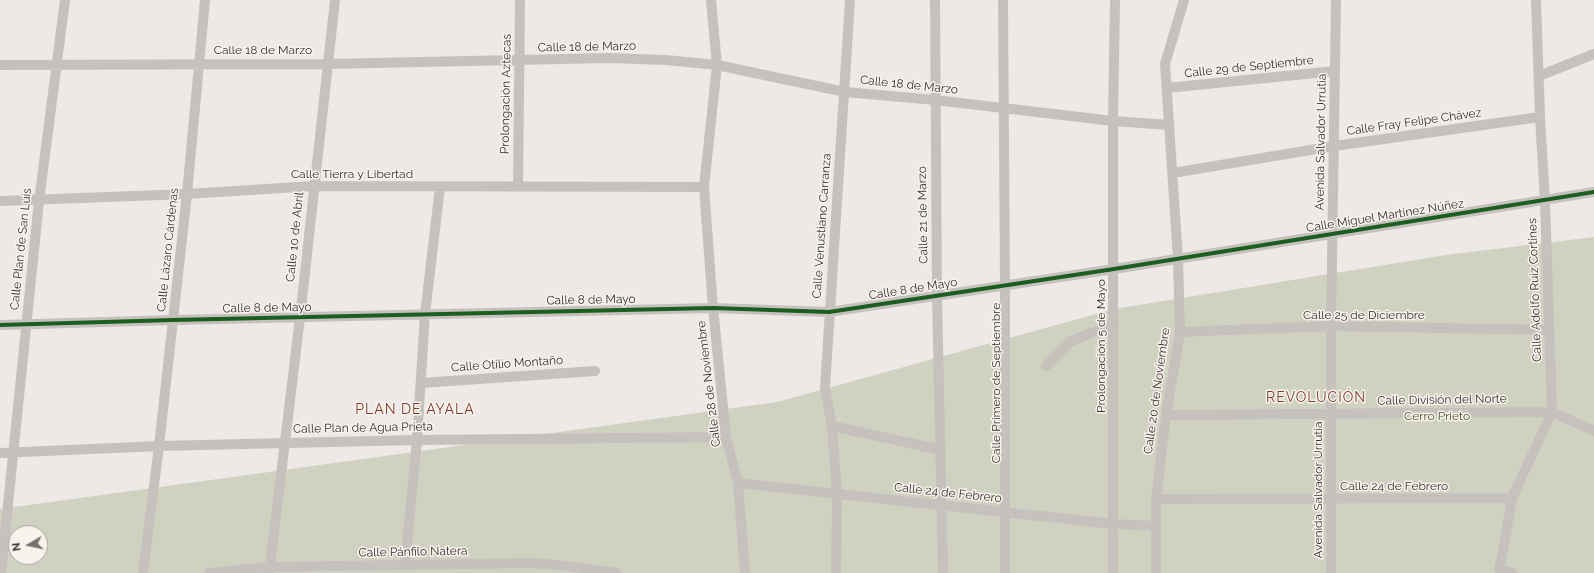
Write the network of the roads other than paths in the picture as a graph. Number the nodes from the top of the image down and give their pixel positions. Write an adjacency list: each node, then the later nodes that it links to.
1 (65, 0): 18 (street, Calle Plan de San Luis)
2 (205, 0): 15 (street, Calle Lázaro Cárdenas)
3 (335, 0): 16 (street, Calle 10 de Abril)
4 (520, 0): 14 (street, Prolongación Aztecas)
5 (711, 0): 19 (street, Calle 28 de Noviembre)
6 (850, 0): 23 (street, Calle Venustiano Carranza)
7 (935, 0): 24 (street, Calle 21 de Marzo)
8 (1003, 0): 25 (street, Calle Primero de Septiembre)
9 (1116, 0): 27 (street, Prolongación 5 de Mayo)
10 (1184, 0): 22 (street, Calle 20 de Noviembre)
11 (1336, 0): 20 (street, Avenida Salvador Urrutia)
12 (1536, 0): 21 (street, Calle Adolfo Ruiz Cortines)
13 (1594, 54): 21 (street)
14 (519, 61): 16 (street, Calle 18 de Marzo); 19 (street, Calle 18 de Marzo); 33 (street, Prolongación Aztecas)
15 (199, 63): 16 (street, Calle 18 de Marzo); 18 (street, Calle 18 de Marzo); 36 (street, Calle Lázaro Cárdenas)
16 (328, 64): 31 (street, Calle 10 de Abril)
17 (0, 65): 18 (street, Calle 18 de Marzo)
18 (57, 65): 38 (street, Calle Plan de San Luis)
19 (718, 66): 23 (street, Calle 18 de Marzo); 34 (street, Calle 28 de Noviembre)
20 (1335, 71): 22 (street, Calle 29 de Septiembre); 29 (street, Avenida Salvador Urrutia)
21 (1539, 76): 26 (street, Calle Adolfo Ruiz Cortines)
22 (1167, 88): 28 (street, Calle 20 de Noviembre)
23 (845, 92): 24 (street, Calle 18 de Marzo); 46 (street, Calle Venustiano Carranza)
24 (935, 100): 25 (street, Calle 18 de Marzo); 44 (street, Calle 21 de Marzo)
25 (1003, 108): 27 (street, Calle 18 de Marzo); 43 (street, Calle Primero de Septiembre)
26 (1540, 117): 29 (street, Calle Fray Felipe Chávez); 39 (street, Calle Adolfo Ruiz Cortines)
27 (1114, 121): 28 (street, Calle 18 de Marzo); 42 (street, Prolongación 5 de Mayo)
28 (1169, 125): 30 (street, Calle 20 de Noviembre)
29 (1334, 146): 30 (street, Calle Fray Felipe Chávez); 40 (street, Avenida Salvador Urrutia)
30 (1173, 173): 41 (street, Calle 20 de Noviembre)
31 (314, 186): 32 (street, Calle Tierra y Libertad); 36 (street, Calle Tierra y Libertad); 48 (street, Calle 10 de Abril)
32 (440, 187): 33 (street, Calle Tierra y Libertad); 47 (street)
33 (518, 187): 34 (street, Calle Tierra y Libertad)
34 (704, 187): 45 (street, Calle 28 de Noviembre)
35 (1594, 192): 39 (street, Calle Miguel Martínez Núñez)
36 (187, 194): 38 (street, Calle Tierra y Libertad); 49 (street, Calle Lázaro Cárdenas)
37 (0, 201): 38 (street, Calle Tierra y Libertad)
38 (39, 201): 52 (street, Calle Plan de San Luis)
39 (1545, 201): 40 (street, Calle Miguel Martínez Núñez); 54 (street, Calle Adolfo Ruiz Cortines)
40 (1333, 234): 41 (street, Calle Miguel Martínez Núñez); 53 (street, Avenida Salvador Urrutia)
41 (1178, 259): 42 (street, Calle 8 de Mayo); 55 (street, Calle 20 de Noviembre)
42 (1114, 269): 43 (street, Calle 8 de Mayo); 50 (street, Prolongación 5 de Mayo)
43 (1005, 286): 44 (street, Calle 8 de Mayo); 77 (street, Calle Primero de Septiembre)
44 (937, 296): 46 (street, Calle 8 de Mayo); 68 (street, Calle 21 de Marzo)
45 (713, 308): 46 (street, Calle 8 de Mayo); 47 (street, Calle 8 de Mayo); 64 (street, Calle 28 de Noviembre)
46 (829, 312): 62 (street, Calle Venustiano Carranza)
47 (425, 314): 48 (street, Calle 8 de Mayo); 58 (street)
48 (300, 318): 49 (street, Calle 8 de Mayo); 66 (street, Calle 10 de Abril)
49 (173, 320): 52 (street, Calle 8 de Mayo); 67 (street, Calle Lázaro Cárdenas)
50 (1114, 324): 56 (street); 78 (street, Prolongación 5 de Mayo)
51 (0, 325): 52 (street, Calle 8 de Mayo)
52 (25, 325): 70 (street, Calle Plan de San Luis)
53 (1331, 326): 54 (street, Calle 25 de Diciembre); 55 (street, Calle 25 de Diciembre); 60 (street, Avenida Salvador Urrutia)
54 (1549, 330): 59 (street, Calle Adolfo Ruiz Cortines)
55 (1180, 332): 61 (street, Calle 20 de Noviembre)
56 (1046, 366)
57 (595, 371): 58 (street, Calle Otilio Montaño)
58 (421, 383): 65 (street)
59 (1552, 412): 60 (street, Calle División del Norte); 63 (street, Calle División del Norte); 73 (street, Calle Adolfo Ruiz Cortines)
60 (1331, 414): 61 (street, Calle División del Norte); 75 (street, Avenida Salvador Urrutia)
61 (1166, 416): 74 (street, Calle 20 de Noviembre)
62 (832, 426): 68 (street); 72 (street, Calle Venustiano Carranza)
63 (1594, 431)
64 (726, 437): 65 (street, Calle Plan de Agua Prieta); 71 (street, Calle 28 de Noviembre)
65 (417, 440): 66 (street, Calle Plan de Agua Prieta); 80 (street)
66 (285, 443): 67 (street, Calle Plan de Agua Prieta); 82 (street, Calle 10 de Abril)
67 (159, 446): 70 (street, Calle Plan de Agua Prieta); 85 (street, Calle Lázaro Cárdenas)
68 (941, 450): 76 (street, Calle 21 de Marzo)
69 (0, 453): 70 (street, Calle Plan de Agua Prieta)
70 (14, 453): 84 (street, Calle Plan de San Luis)
71 (738, 483): 72 (street, Calle 24 de Febrero); 88 (street, Calle 28 de Noviembre)
72 (837, 493): 76 (street, Calle 24 de Febrero); 89 (street, Calle Venustiano Carranza)
73 (1512, 498): 75 (street, Calle 24 de Febrero); 83 (street, Calle Adolfo Ruiz Cortines)
74 (1156, 499): 75 (street, Calle 24 de Febrero); 79 (street, Calle 20 de Noviembre)
75 (1330, 499): 94 (street, Avenida Salvador Urrutia)
76 (942, 505): 77 (street, Calle 24 de Febrero); 90 (street, Calle 21 de Marzo)
77 (1006, 512): 78 (street, Calle 24 de Febrero); 91 (street, Calle Primero de Septiembre)
78 (1114, 524): 79 (street, Calle 24 de Febrero); 92 (street, Prolongación 5 de Mayo)
79 (1156, 526): 93 (street, Calle 20 de Noviembre)
80 (405, 565): 81 (street, Calle Pánfilo Natera); 82 (street, Calle Pánfilo Natera)
81 (532, 568): 87 (street, Calle Pánfilo Natera)
82 (270, 570): 86 (street, Calle Pánfilo Natera)
83 (1496, 571): 95 (street)
84 (1, 573)
85 (144, 573)
86 (210, 573)
87 (616, 573)
88 (745, 573)
89 (836, 573)
90 (943, 573)
91 (1005, 573)
92 (1113, 573)
93 (1156, 573)
94 (1331, 573)
95 (1513, 573)

